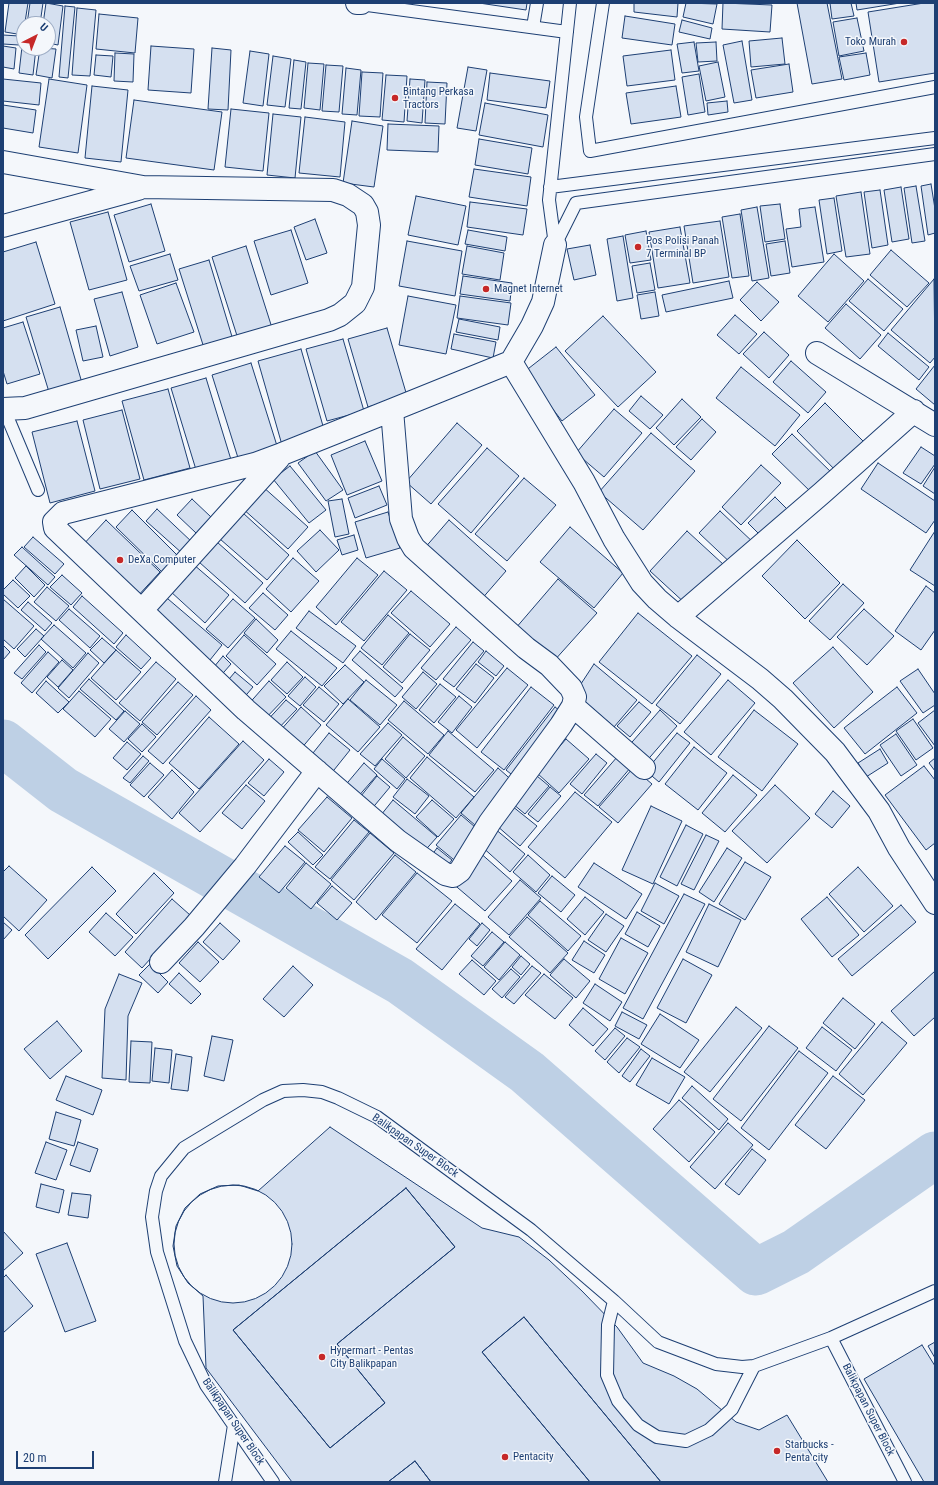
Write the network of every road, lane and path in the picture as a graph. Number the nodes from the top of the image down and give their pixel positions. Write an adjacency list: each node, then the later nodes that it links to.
1 (357, 3): 2 (street)
2 (361, 3): 6 (lane)
3 (537, 3): 6 (lane)
4 (570, 3): 7 (lane)
5 (603, 3): 8 (lane)
6 (533, 26): 7 (lane)
7 (567, 32): 13 (lane)
8 (935, 87)
9 (935, 138): 13 (lane)
10 (935, 154): 15 (lane)
11 (3, 162): 12 (street)
12 (143, 187): 14 (street); 18 (street)
13 (550, 187): 15 (lane)
14 (3, 226)
15 (555, 245): 17 (street)
16 (817, 353): 20 (street)
17 (511, 362): 19 (street); 25 (street)
18 (4, 409): 23 (lane)
19 (392, 410): 22 (street); 26 (street)
20 (914, 411): 21 (street); 25 (street)
21 (935, 425)
22 (282, 454): 24 (street); 24 (street)
23 (38, 490)
24 (142, 610): 28 (street)
25 (678, 617): 29 (street)
26 (573, 706): 27 (street); 28 (street)
27 (644, 768)
28 (317, 771): 30 (street)
29 (935, 903)
30 (161, 962)
31 (935, 1291): 33 (lane, Balikpapan Super Block)
32 (614, 1301): 34 (lane, Balikpapan Super Block); 34 (lane); 35 (lane, Balikpapan Super Block)
33 (831, 1338): 34 (lane, Balikpapan Super Block); 38 (lane, Balikpapan Super Block)
34 (754, 1366)
35 (234, 1425): 36 (lane); 37 (lane, Balikpapan Super Block)
36 (225, 1482)
37 (273, 1482)
38 (905, 1482)

